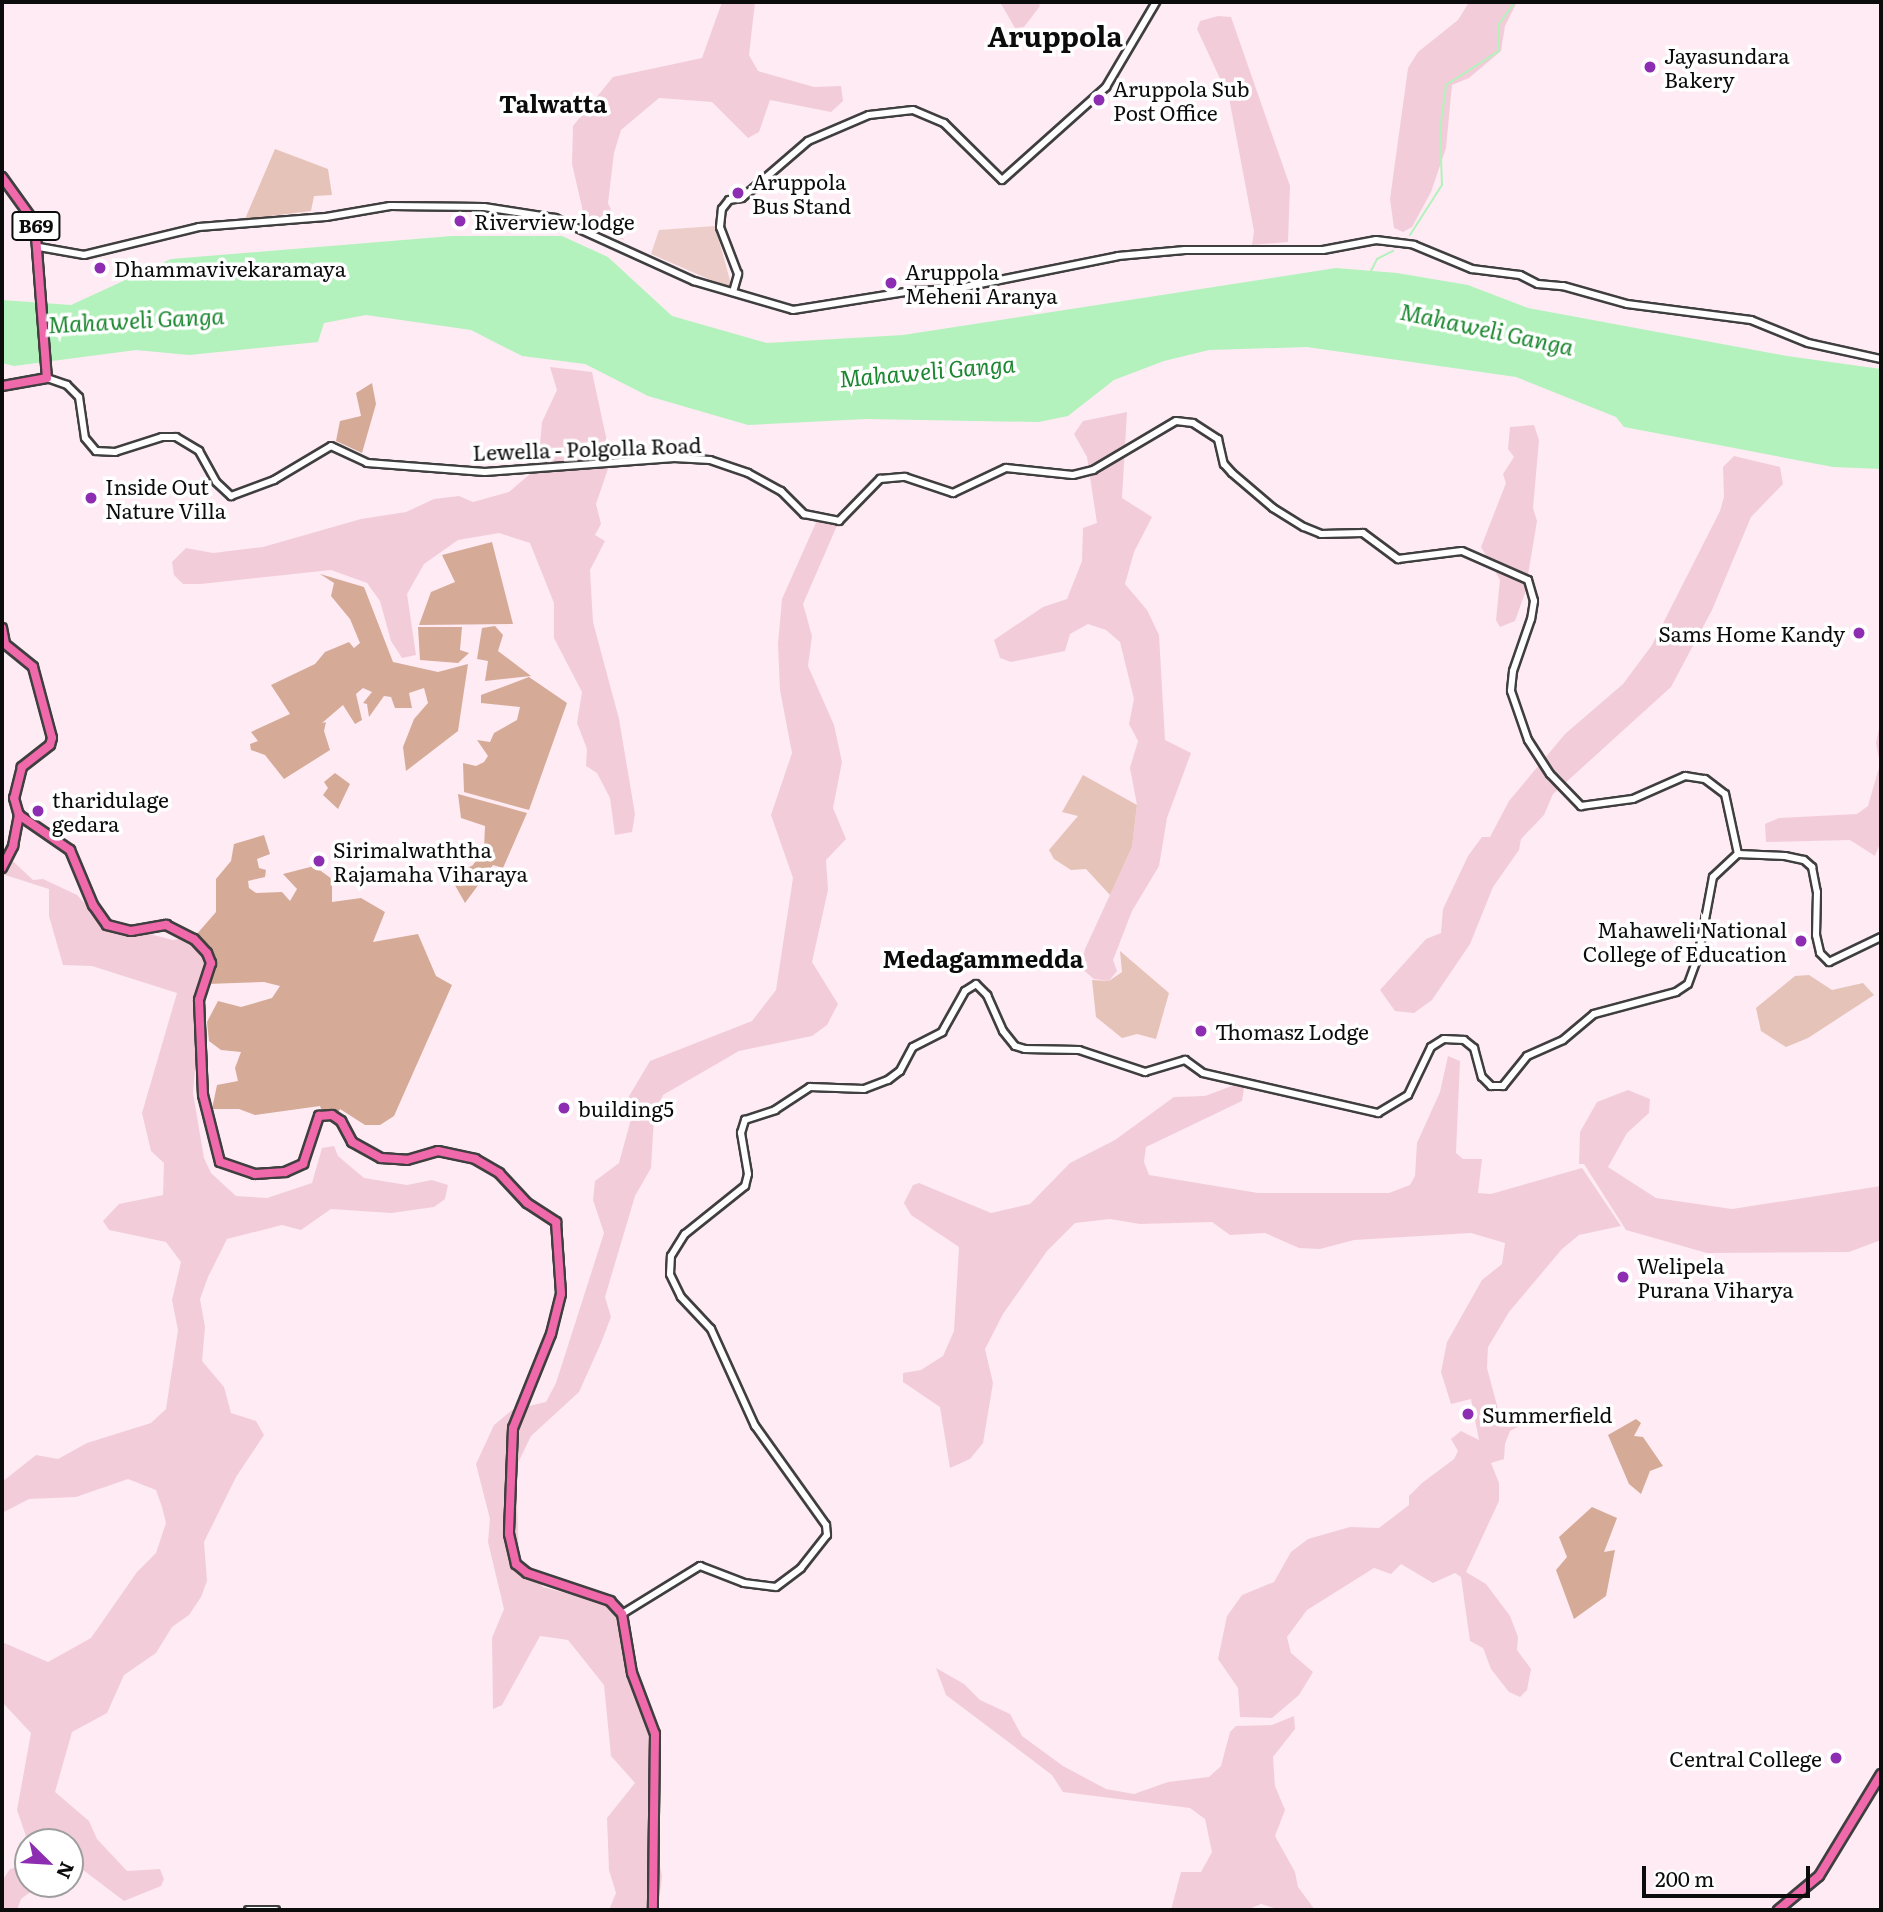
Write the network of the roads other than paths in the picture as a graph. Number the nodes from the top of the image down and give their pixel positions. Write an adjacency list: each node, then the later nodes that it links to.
1 (1156, 2): 4 (street)
2 (2, 177): 3 (main road, B69)
3 (40, 247): 4 (street); 6 (main road, B69)
4 (733, 292): 5 (street)
5 (1881, 359)
6 (47, 374): 7 (main road); 10 (street, Lewella - Polgolla Road)
7 (2, 386)
8 (2, 628): 9 (main road)
9 (19, 815): 11 (main road); 13 (main road)
10 (1738, 853): 12 (street); 13 (street)
11 (2, 868)
12 (1881, 937)
13 (622, 1614): 17 (main road)
14 (1881, 1774): 18 (main road)
15 (248, 1910): 16 (street)
16 (276, 1910)
17 (653, 1910)
18 (1778, 1910)

